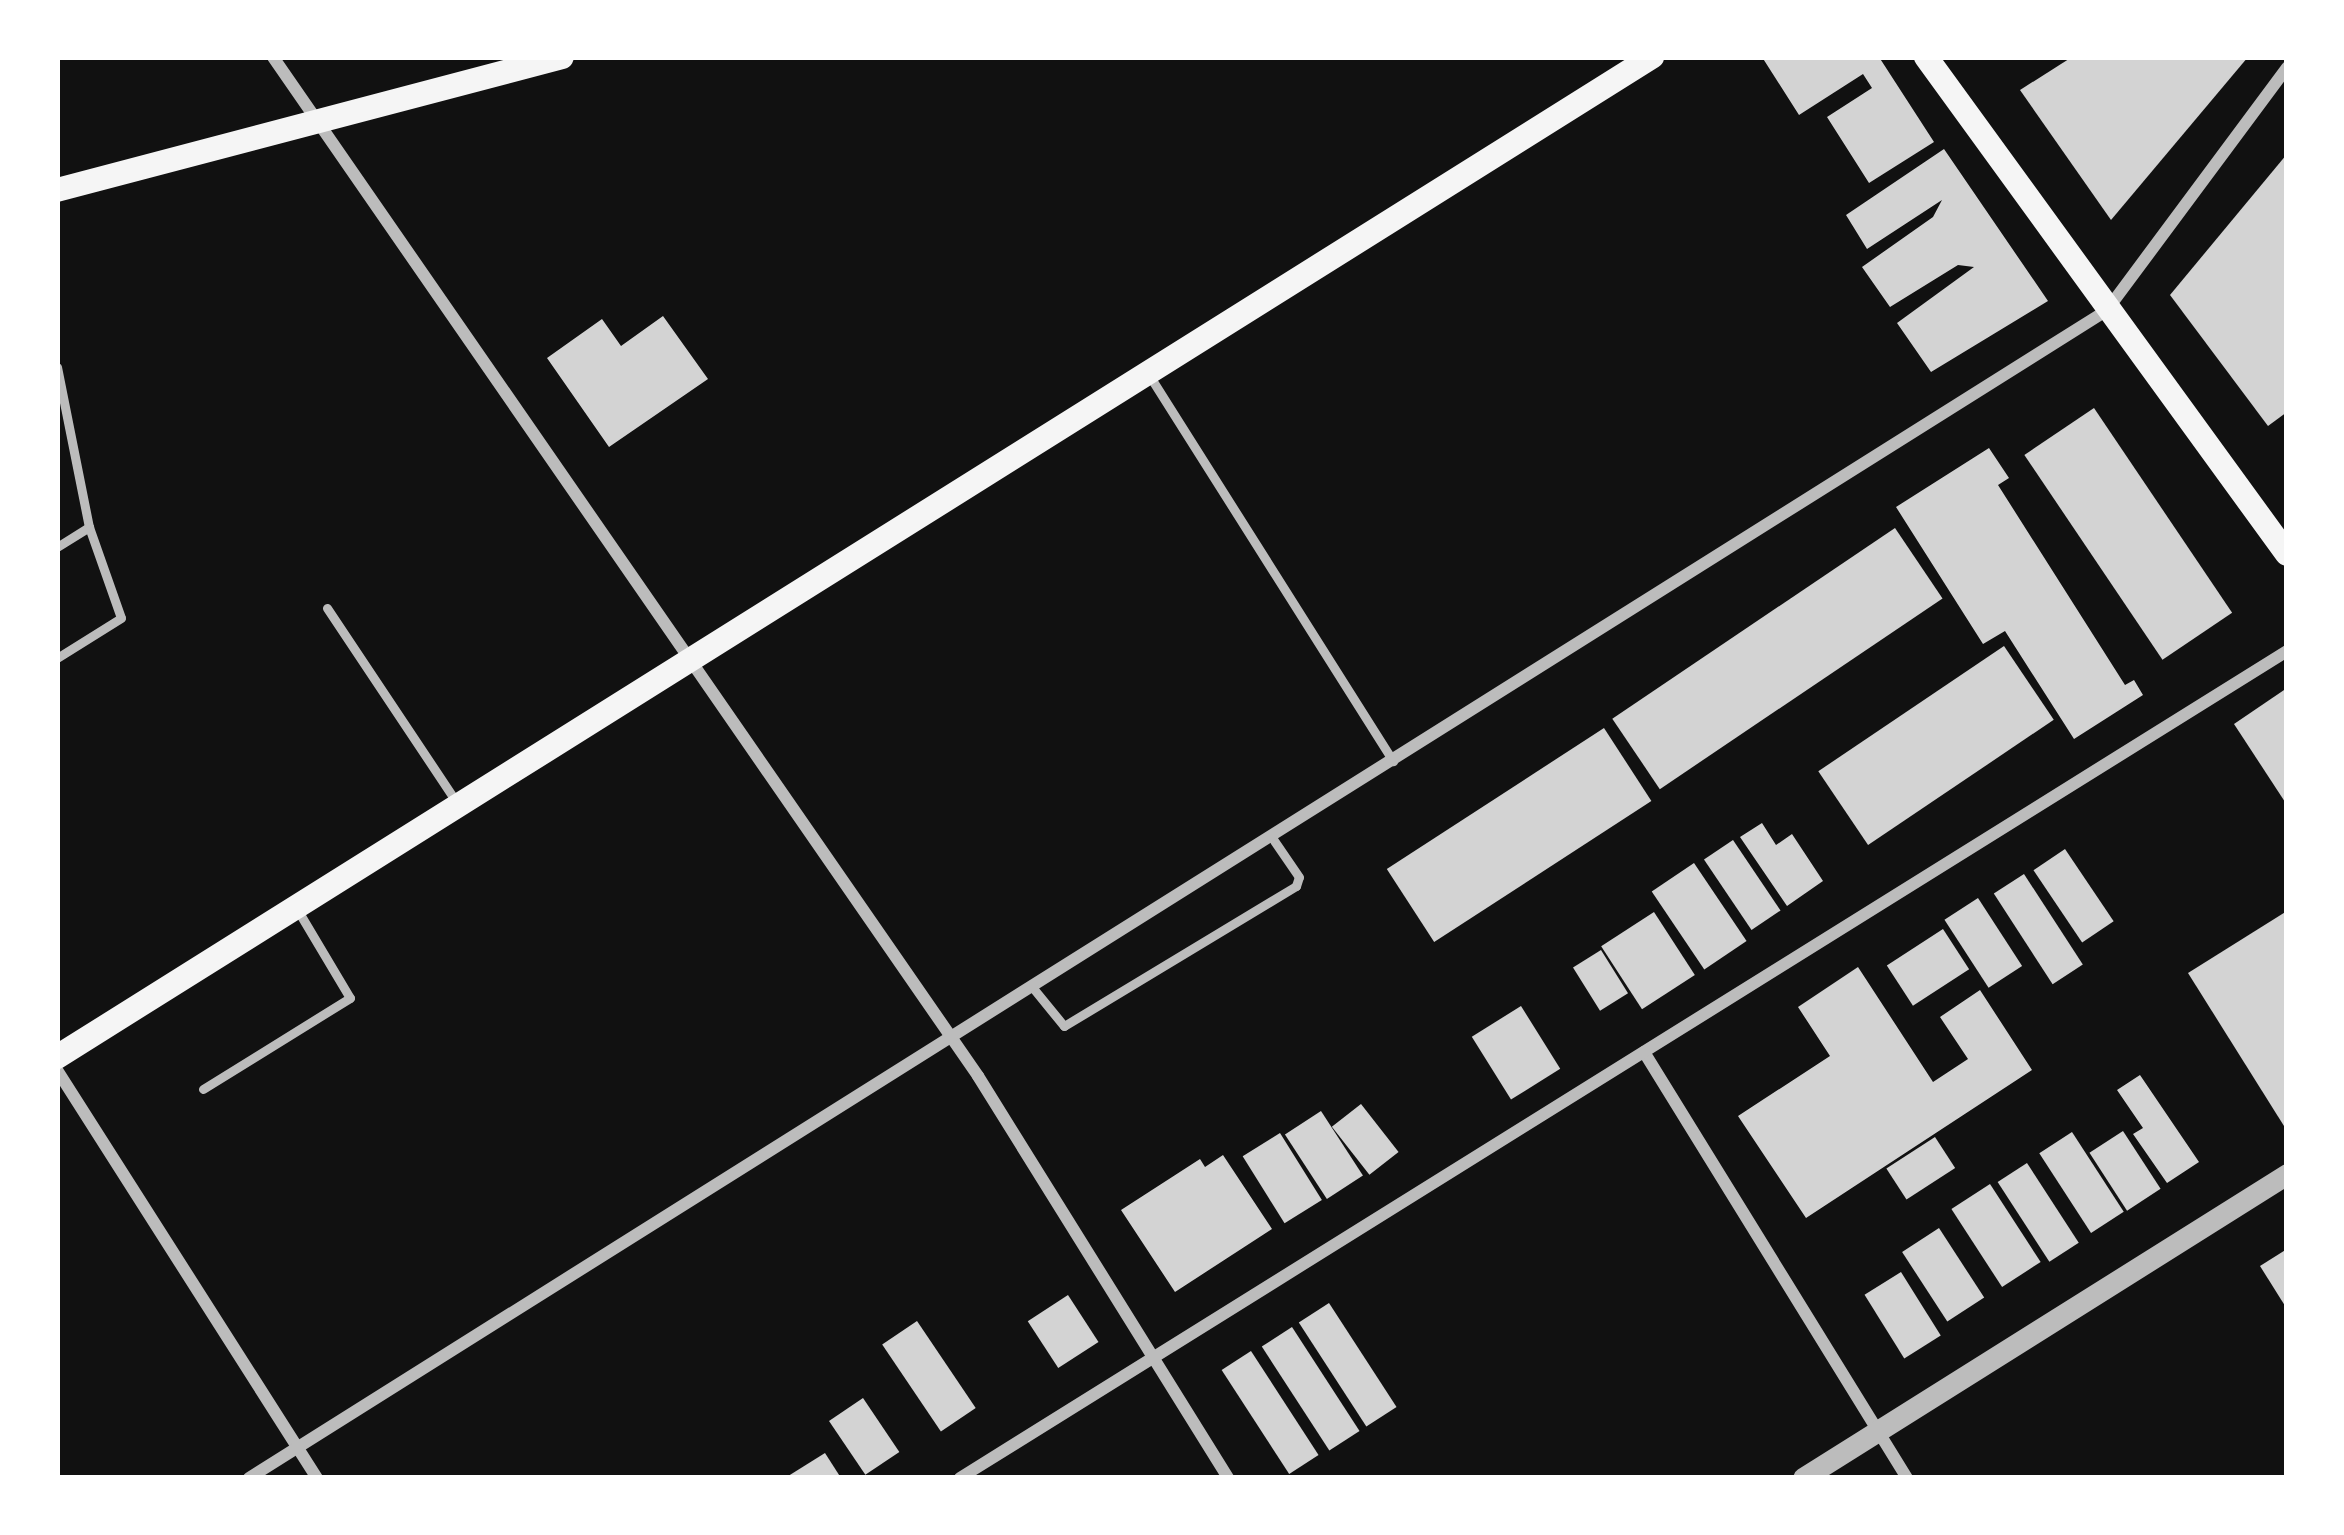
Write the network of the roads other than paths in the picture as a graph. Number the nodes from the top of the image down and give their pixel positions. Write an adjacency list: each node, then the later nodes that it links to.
1 (274, 57): 6 (street)
2 (562, 57): 6 (main road)
3 (1652, 57): 10 (main road)
4 (1926, 57): 8 (main road)
5 (2287, 68): 8 (street)
6 (319, 122): 7 (main road); 18 (street)
7 (57, 190)
8 (2107, 310): 11 (main road); 19 (street)
9 (57, 368): 12 (lane)
10 (1148, 374): 18 (main road); 19 (lane)
11 (2279, 525): 14 (main road)
12 (89, 527): 13 (lane); 17 (lane)
13 (57, 547)
14 (2287, 554)
15 (327, 608): 20 (lane)
16 (2287, 651): 25 (street)
17 (57, 658)
18 (695, 658): 20 (main road); 24 (street)
19 (1393, 761): 21 (street)
20 (460, 806): 22 (main road)
21 (1273, 839): 23 (street); 23 (lane)
22 (296, 909): 26 (main road); 28 (lane)
23 (1033, 988): 24 (street)
24 (952, 1038): 30 (street); 32 (street)
25 (1644, 1052): 30 (street); 31 (street)
26 (57, 1057)
27 (57, 1070): 32 (street)
28 (203, 1089)
29 (2287, 1174): 31 (street)
30 (1153, 1358): 35 (street); 36 (street)
31 (1878, 1431): 37 (street); 38 (street)
32 (298, 1448): 33 (street); 34 (street)
33 (249, 1478)
34 (317, 1478)
35 (960, 1478)
36 (1228, 1478)
37 (1803, 1478)
38 (1907, 1478)

